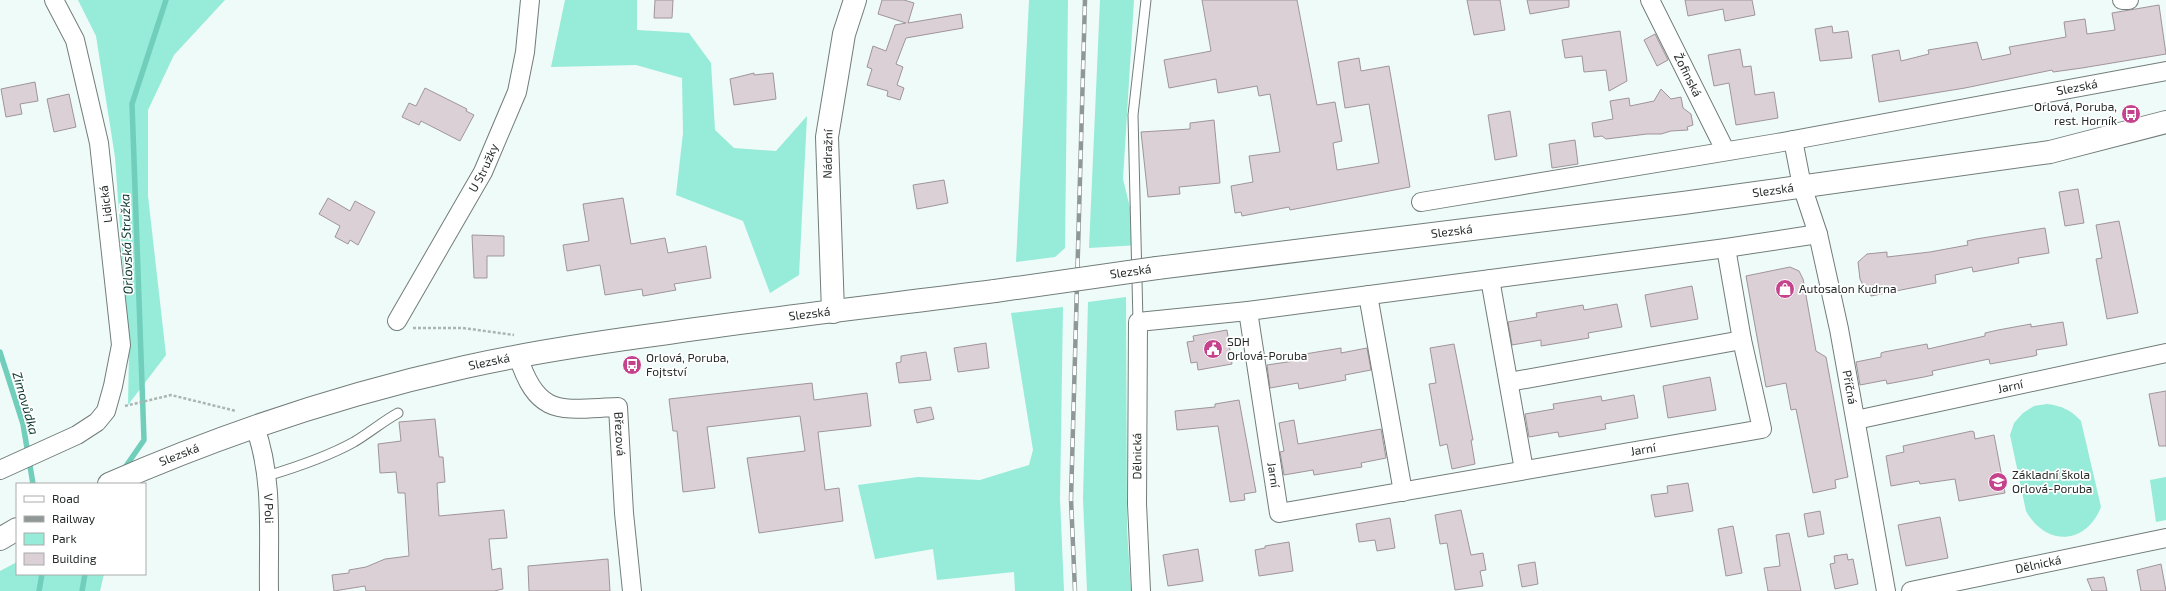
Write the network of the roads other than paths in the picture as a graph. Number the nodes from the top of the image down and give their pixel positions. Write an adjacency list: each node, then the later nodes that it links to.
1 (54, 0): 27 (street, Lidická)
2 (530, 0): 18 (street, U Stružky)
3 (855, 0): 17 (street, Nádražní)
4 (1146, 0): 19 (lane)
5 (1650, 0): 9 (street, Žofinská)
6 (2166, 71): 8 (street, Slezská)
7 (2166, 122): 10 (street, Slezská)
8 (1794, 140): 9 (street, Slezská); 10 (street, Příčná)
9 (1725, 150): 11 (street, Slezská)
10 (1802, 186): 12 (street, Příčná); 17 (street, Slezská, bridge)
11 (1421, 202)
12 (1818, 234): 13 (street); 26 (street, Příčná)
13 (1726, 248): 14 (street); 20 (street)
14 (1490, 279): 15 (street); 23 (street)
15 (1368, 295): 16 (street); 31 (street)
16 (1248, 311): 19 (street); 31 (street, Jarní)
17 (833, 312): 22 (street, Slezská)
18 (398, 321)
19 (1138, 322): 37 (street, Dělnická)
20 (1742, 340): 23 (street); 28 (street, Jarní)
21 (2166, 353): 26 (street, Jarní)
22 (518, 356): 25 (street, Slezská); 36 (street, Březová)
23 (1509, 382): 28 (street)
24 (398, 413): 29 (lane)
25 (248, 420): 29 (street, V Poli); 30 (street, Slezská)
26 (1856, 420): 38 (street, Příčná)
27 (0, 470)
28 (1524, 470): 31 (street, Jarní)
29 (267, 476): 35 (street, V Poli)
30 (111, 483)
31 (1404, 492)
32 (16, 530): 34 (street)
33 (2166, 538): 39 (street, Dělnická)
34 (0, 539)
35 (269, 591)
36 (632, 591)
37 (1141, 591)
38 (1886, 591)
39 (1911, 591)

